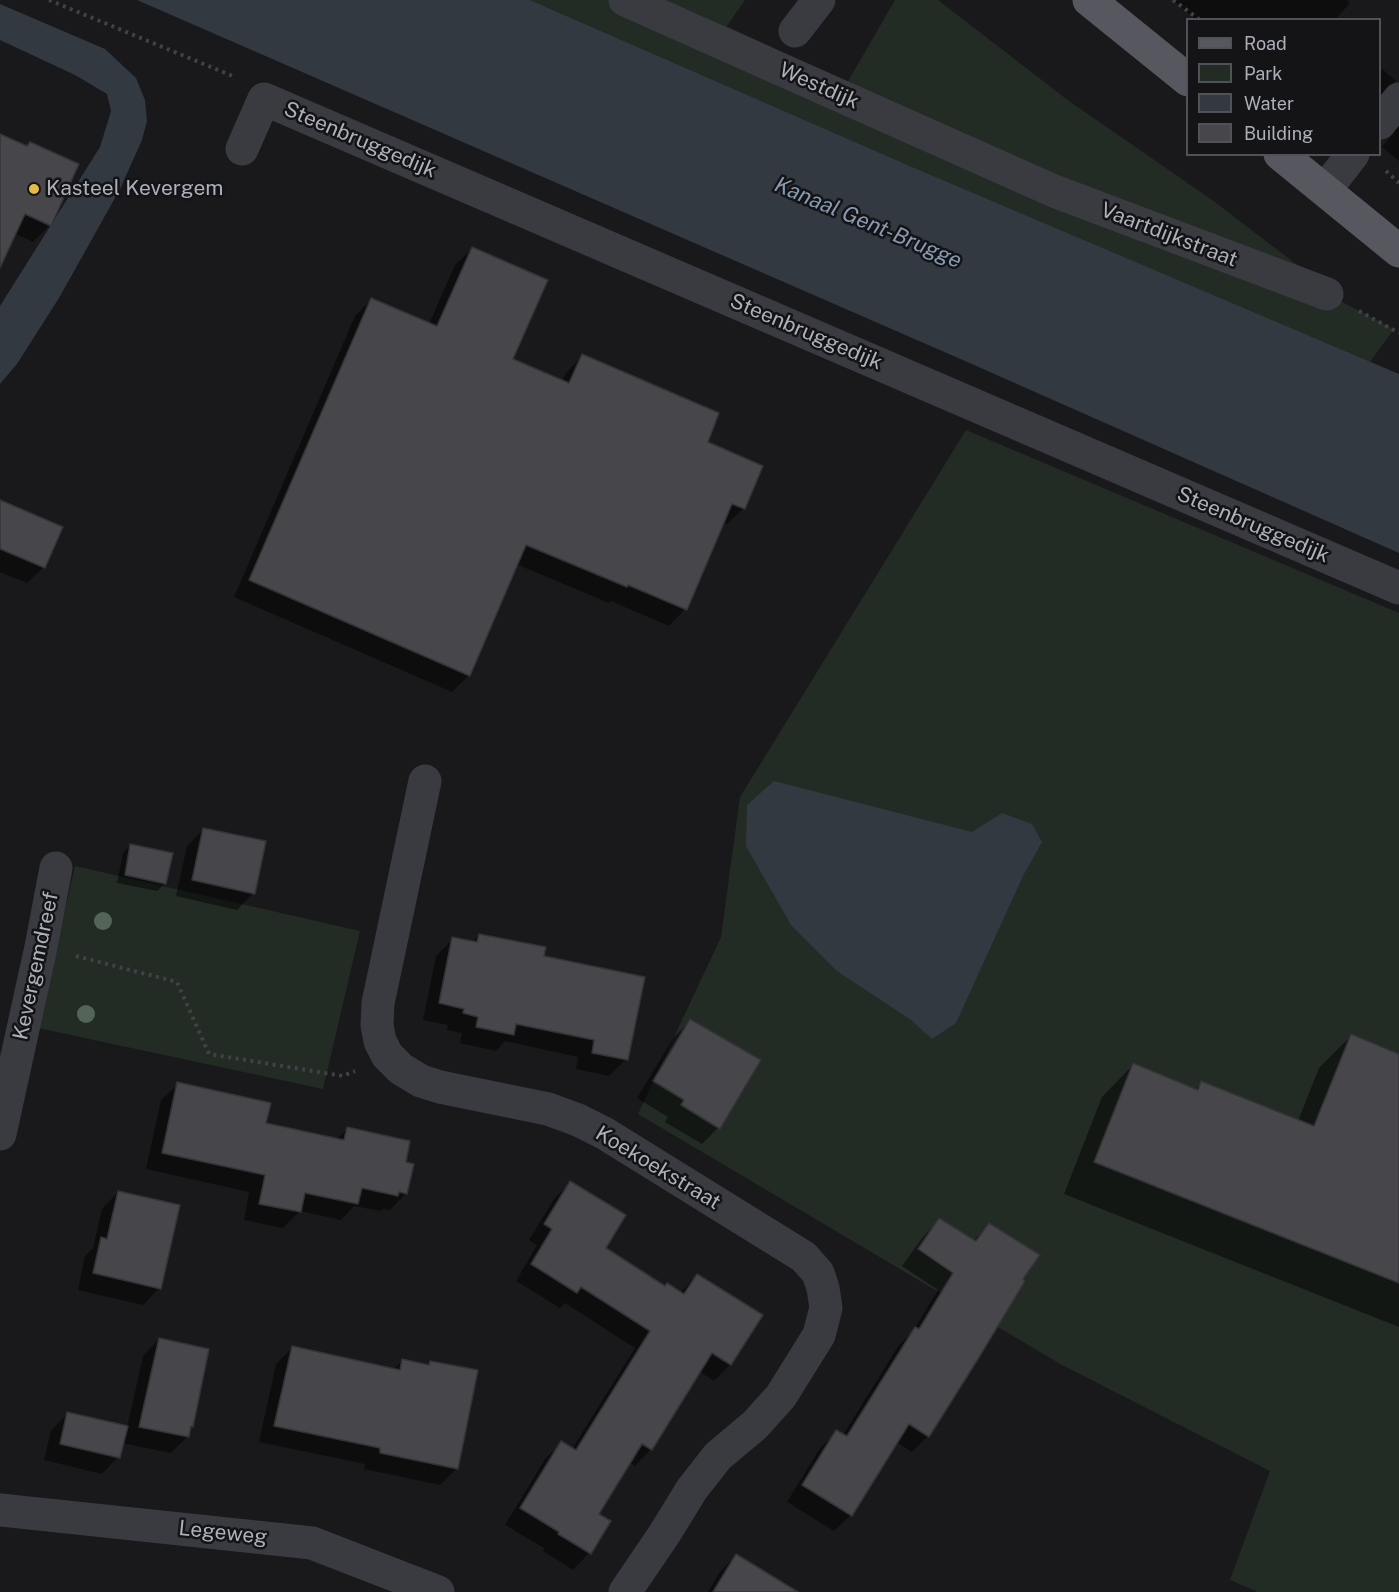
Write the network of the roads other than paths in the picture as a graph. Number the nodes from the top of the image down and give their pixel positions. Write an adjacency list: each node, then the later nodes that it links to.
1 (626, 0): 11 (street, Westdijk)
2 (819, 0): 4 (street)
3 (1089, 0): 5 (main road)
4 (795, 31)
5 (1186, 78)
6 (1399, 99): 7 (street)
7 (1381, 122)
8 (242, 149): 15 (street, Steenbruggedijk)
9 (1283, 156): 12 (main road)
10 (1351, 156): 12 (street)
11 (1013, 173): 14 (street, Vaartdijkstraat)
12 (1325, 190): 13 (main road)
13 (1399, 251)
14 (1327, 294)
15 (1399, 588)
16 (425, 781): 21 (street, Koekoekstraat)
17 (56, 868): 18 (street, Kevergemdreef)
18 (2, 1115)
19 (0, 1510): 20 (street, Legeweg)
20 (438, 1592)
21 (625, 1592)

